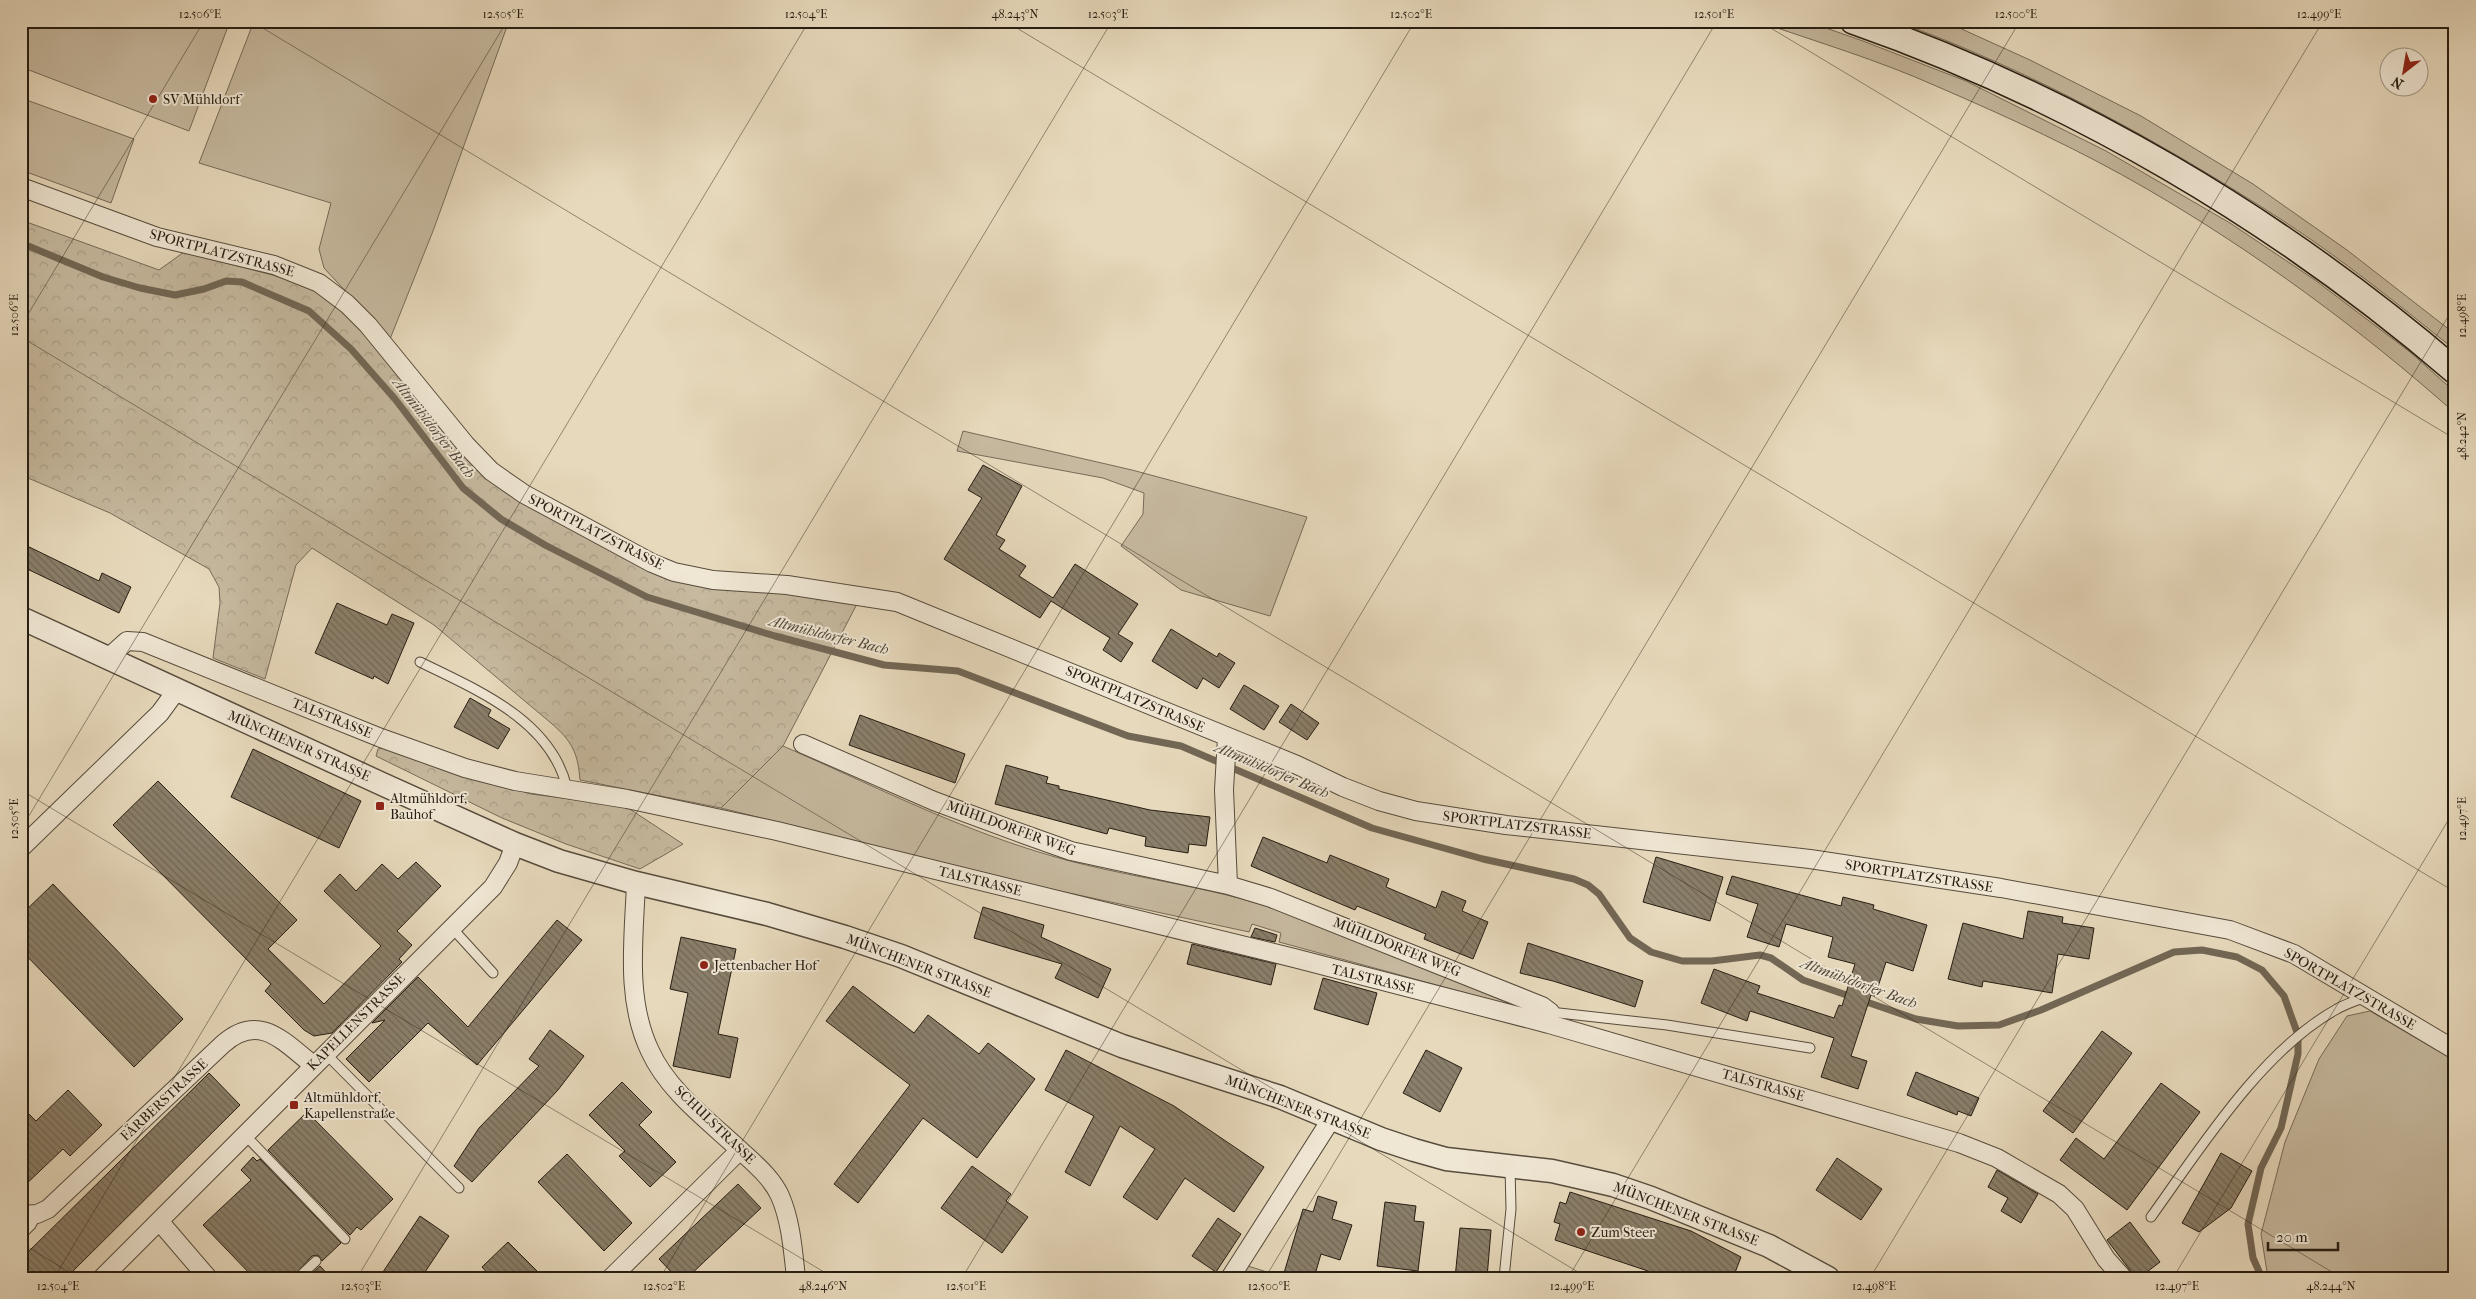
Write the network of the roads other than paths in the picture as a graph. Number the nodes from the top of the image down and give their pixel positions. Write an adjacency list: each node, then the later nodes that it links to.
1 (1853, 21): 3 (main road)
2 (21, 187): 8 (street, SPORTPLATZSTRASSE)
3 (2455, 371)
4 (21, 618): 5 (street, MÜNCHENER STRASSE)
5 (108, 658): 7 (street, MÜNCHENER STRASSE); 10 (street, TALSTRASSE)
6 (420, 662): 10 (lane)
7 (176, 690): 11 (street, MÜNCHENER STRASSE); 12 (street)
8 (1226, 743): 14 (street); 17 (street, SPORTPLATZSTRASSE)
9 (803, 744): 14 (street, MÜHLDORFER WEG)
10 (567, 788): 18 (street, TALSTRASSE)
11 (515, 844): 13 (street, MÜNCHENER STRASSE); 15 (street, KAPELLENSTRASSE)
12 (21, 848)
13 (636, 883): 23 (street, MÜNCHENER STRASSE); 25 (street, SCHULSTRASSE)
14 (1228, 885): 18 (street, MÜHLDORFER WEG)
15 (452, 928): 16 (lane); 21 (street, KAPELLENSTRASSE)
16 (493, 973)
17 (2365, 997): 20 (street, SPORTPLATZSTRASSE); 29 (lane)
18 (1549, 1018): 19 (lane); 42 (street, TALSTRASSE)
19 (1810, 1048)
20 (2455, 1050)
21 (325, 1053): 22 (street, KAPELLENSTRASSE); 27 (lane)
22 (313, 1065): 24 (street, KAPELLENSTRASSE); 28 (street, FÄRBERSTRASSE)
23 (1332, 1118): 26 (street, MÜNCHENER STRASSE); 39 (street)
24 (245, 1135): 30 (street, KAPELLENSTRASSE); 32 (lane)
25 (740, 1150): 37 (street); 38 (street, SCHULSTRASSE)
26 (1510, 1167): 40 (lane); 41 (street, MÜNCHENER STRASSE)
27 (459, 1188)
28 (29, 1215): 31 (lane)
29 (2151, 1218)
30 (160, 1222): 34 (street, KAPELLENSTRASSE); 35 (street)
31 (21, 1235)
32 (345, 1240)
33 (316, 1261): 36 (lane)
34 (102, 1278)
35 (208, 1278)
36 (298, 1278)
37 (611, 1278)
38 (796, 1278)
39 (1230, 1278)
40 (1504, 1278)
41 (1828, 1278)
42 (2123, 1278)

